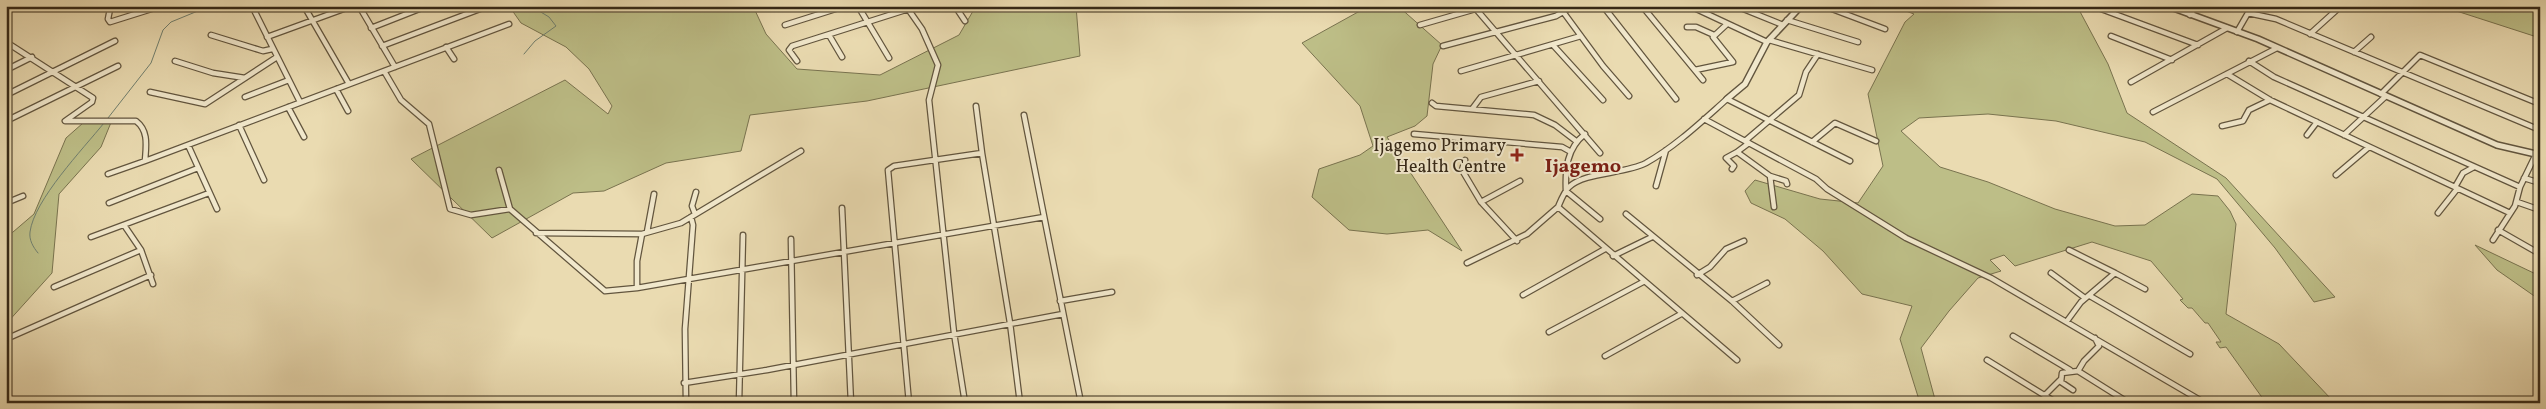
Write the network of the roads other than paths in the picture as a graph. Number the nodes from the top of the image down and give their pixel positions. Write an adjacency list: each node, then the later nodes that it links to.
1 (85, 6): 31 (street)
2 (116, 6): 31 (street)
3 (161, 6): 31 (street)
4 (252, 6): 56 (street)
5 (304, 6): 35 (street)
6 (352, 6): 35 (street)
7 (428, 6): 45 (street)
8 (488, 6): 64 (street)
9 (845, 6): 43 (street)
10 (858, 6): 38 (street)
11 (918, 6): 29 (street)
12 (955, 6): 37 (street)
13 (1379, 6): 27 (street)
14 (1486, 6): 30 (street)
15 (1573, 6): 33 (street)
16 (1603, 6): 104 (street)
17 (1642, 6): 84 (street)
18 (1690, 6): 41 (street)
19 (1736, 6): 42 (street)
20 (1824, 6): 47 (street)
21 (2092, 6): 63 (street)
22 (2168, 6): 34 (street)
23 (2196, 6): 34 (street)
24 (2252, 6): 32 (street)
25 (2341, 6): 50 (street)
26 (361, 7): 45 (street)
27 (1373, 7)
28 (1799, 7): 36 (street)
29 (907, 8): 38 (street); 145 (street)
30 (1473, 8): 40 (street); 48 (street)
31 (110, 9)
32 (2248, 12): 49 (street); 50 (street)
33 (1564, 13): 48 (street); 54 (street)
34 (2190, 15): 46 (street)
35 (313, 20): 56 (street); 96 (street)
36 (1787, 20): 42 (street); 60 (street)
37 (966, 21)
38 (868, 23): 51 (street); 75 (street)
39 (509, 24): 66 (street)
40 (1420, 24)
41 (1727, 24): 52 (street); 59 (street)
42 (1783, 24): 59 (street)
43 (784, 25)
44 (1687, 27): 52 (street)
45 (371, 28): 64 (street)
46 (2227, 28): 49 (street); 63 (street)
47 (1885, 29)
48 (1495, 32): 65 (street); 72 (street)
49 (2237, 32): 67 (street)
50 (2310, 34): 69 (street)
51 (829, 35): 74 (street); 79 (street)
52 (1714, 35): 84 (street)
53 (211, 36): 68 (street)
54 (1581, 36): 62 (street); 102 (street)
55 (2111, 36): 77 (street)
56 (267, 37): 68 (street)
57 (2371, 37): 69 (street)
58 (115, 41): 87 (street)
59 (1768, 41): 70 (street); 105 (street)
60 (1858, 42)
61 (7, 43): 73 (street)
62 (1553, 45): 72 (street); 106 (street)
63 (2198, 45): 77 (street)
64 (382, 46): 82 (street)
65 (1443, 46)
66 (446, 47): 76 (street); 82 (street)
67 (2277, 48): 80 (street); 101 (street)
68 (272, 49): 71 (street)
69 (2354, 52): 89 (street)
70 (1818, 54): 85 (street); 120 (street)
71 (277, 56): 91 (street); 92 (street)
72 (1516, 56): 88 (street); 94 (street)
73 (32, 57): 83 (street); 87 (street)
74 (842, 57)
75 (889, 58)
76 (454, 59)
77 (2172, 60): 95 (street)
78 (175, 61): 91 (street)
79 (797, 61)
80 (2249, 61): 90 (street); 117 (street)
81 (118, 66): 97 (street)
82 (395, 67): 86 (street)
83 (6, 70)
84 (1695, 70): 93 (street)
85 (1872, 70)
86 (384, 71): 96 (street); 175 (street)
87 (53, 72): 97 (street); 100 (street)
88 (1461, 72)
89 (2401, 73): 101 (street); 110 (street); 124 (street)
90 (2227, 74): 107 (street); 115 (street)
91 (245, 78): 99 (street)
92 (288, 80): 103 (street); 108 (street)
93 (1703, 80)
94 (1539, 81): 113 (street); 126 (street)
95 (2131, 82)
96 (349, 84): 98 (street)
97 (76, 87): 119 (street); 144 (street)
98 (336, 89): 108 (street); 114 (street)
99 (150, 92)
100 (6, 95)
101 (2383, 95): 117 (street); 142 (street)
102 (1629, 96)
103 (245, 97)
104 (1676, 99)
105 (1727, 99): 118 (street); 120 (street)
106 (1603, 100)
107 (2270, 100): 121 (street); 123 (street)
108 (300, 102): 112 (street)
109 (1432, 103): 113 (street)
110 (2540, 104)
111 (976, 106): 140 (street)
112 (288, 107): 122 (street); 129 (street)
113 (1472, 109): 130 (street)
114 (348, 111)
115 (2153, 112)
116 (1024, 115): 181 (street)
117 (2364, 117): 128 (street); 147 (street)
118 (1704, 120): 132 (street); 136 (street)
119 (6, 121)
120 (1770, 121): 132 (street); 133 (street)
121 (2317, 122): 127 (street); 128 (street)
122 (239, 125): 134 (street); 155 (street)
123 (2222, 126)
124 (2540, 130)
125 (1414, 134): 138 (street)
126 (1585, 134): 130 (street); 141 (street)
127 (2307, 135)
128 (2344, 135): 135 (street)
129 (304, 137)
130 (1576, 141): 138 (street)
131 (1876, 141): 133 (street)
132 (1747, 142): 139 (street); 224 (street)
133 (1812, 142): 146 (street)
134 (188, 145): 144 (street); 148 (street)
135 (2368, 147): 152 (street); 161 (street)
136 (1666, 149): 159 (street); 162 (street)
137 (801, 151): 180 (street)
138 (1571, 152): 162 (street)
139 (1737, 152): 149 (street); 153 (street)
140 (982, 153): 145 (street); 184 (street)
141 (1600, 153)
142 (2538, 155): 154 (street)
143 (1465, 160): 167 (street)
144 (145, 161): 151 (street)
145 (935, 161): 189 (street); 196 (street)
146 (1850, 161)
147 (2474, 167): 160 (street); 161 (street)
148 (198, 168): 164 (street); 170 (street)
149 (1732, 169)
150 (499, 170): 175 (street)
151 (108, 174)
152 (2336, 175)
153 (1770, 176): 158 (street); 171 (street)
154 (2524, 178): 157 (street); 160 (street)
155 (264, 180)
156 (1520, 181): 167 (street)
157 (2540, 183)
158 (1787, 184)
159 (1656, 186)
160 (2520, 187): 168 (street)
161 (2456, 188): 177 (street); 178 (street)
162 (1566, 191): 173 (street); 182 (street)
163 (696, 192): 180 (street)
164 (209, 193): 174 (street); 183 (street)
165 (654, 194): 187 (street)
166 (23, 196): 169 (street)
167 (1482, 202): 194 (street)
168 (2517, 202): 176 (street); 178 (street)
169 (6, 203)
170 (109, 203)
171 (1774, 207)
172 (842, 208): 200 (street)
173 (1558, 208): 194 (street); 197 (street)
174 (217, 209)
175 (510, 209): 186 (street)
176 (2540, 210)
177 (2438, 213)
178 (2510, 213): 185 (street)
179 (1626, 214): 191 (street)
180 (693, 216): 187 (street); 210 (street)
181 (1044, 217): 184 (street); 220 (street)
182 (1600, 219)
183 (124, 225): 190 (street); 198 (street)
184 (994, 226): 189 (street); 225 (street)
185 (2498, 230): 193 (street); 201 (street)
186 (536, 233): 187 (street); 215 (street)
187 (644, 233): 215 (street)
188 (744, 235): 205 (street)
189 (944, 235): 196 (street); 227 (street)
190 (91, 237)
191 (1652, 237): 202 (street); 209 (street)
192 (791, 239): 203 (street)
193 (2493, 240)
194 (1518, 241): 204 (street)
195 (1744, 241): 209 (street)
196 (894, 244): 200 (street); 231 (street)
197 (1605, 249): 202 (street); 218 (street)
198 (141, 250): 208 (street); 214 (street)
199 (2069, 250): 207 (street)
200 (843, 252): 203 (street); 236 (street)
201 (2540, 254)
202 (1613, 256): 211 (street)
203 (792, 261): 205 (street); 240 (street)
204 (1467, 263)
205 (741, 270): 210 (street); 243 (street)
206 (2051, 273): 219 (street)
207 (2115, 274): 216 (street); 219 (street)
208 (151, 275): 213 (street); 230 (street)
209 (1697, 275): 221 (street)
210 (687, 279): 215 (street); 245 (street)
211 (1643, 282): 223 (street); 226 (street)
212 (1767, 283): 221 (street)
213 (153, 284)
214 (54, 286)
215 (637, 288)
216 (2145, 289)
217 (1112, 292): 220 (street)
218 (1523, 295)
219 (2087, 297): 224 (street); 235 (street)
220 (1060, 301): 222 (street)
221 (1732, 301): 232 (street)
222 (1062, 314): 225 (street); 255 (street)
223 (1681, 314): 237 (street); 238 (street)
224 (2067, 321): 229 (street)
225 (1010, 323): 227 (street); 254 (street)
226 (1549, 332)
227 (954, 333): 231 (street); 248 (street)
228 (2013, 336): 241 (street)
229 (2094, 337): 233 (street); 234 (street)
230 (6, 339)
231 (903, 343): 236 (street); 253 (street)
232 (1779, 345)
233 (2108, 345): 234 (street); 258 (street)
234 (2098, 346): 242 (street)
235 (2190, 354)
236 (847, 355): 240 (street); 252 (street)
237 (1605, 356)
238 (1737, 360)
239 (1987, 360): 247 (street)
240 (794, 365): 243 (street); 251 (street)
241 (2070, 370): 242 (street); 244 (street)
242 (2078, 371): 257 (street)
243 (741, 374): 245 (street); 250 (street)
244 (2060, 380): 246 (street); 247 (street)
245 (684, 383): 249 (street)
246 (2073, 390)
247 (2046, 395): 256 (street)
248 (965, 401)
249 (686, 403)
250 (739, 403)
251 (794, 403)
252 (851, 403)
253 (909, 403)
254 (1020, 403)
255 (1081, 403)
256 (2057, 403)
257 (2129, 403)
258 (2205, 403)

